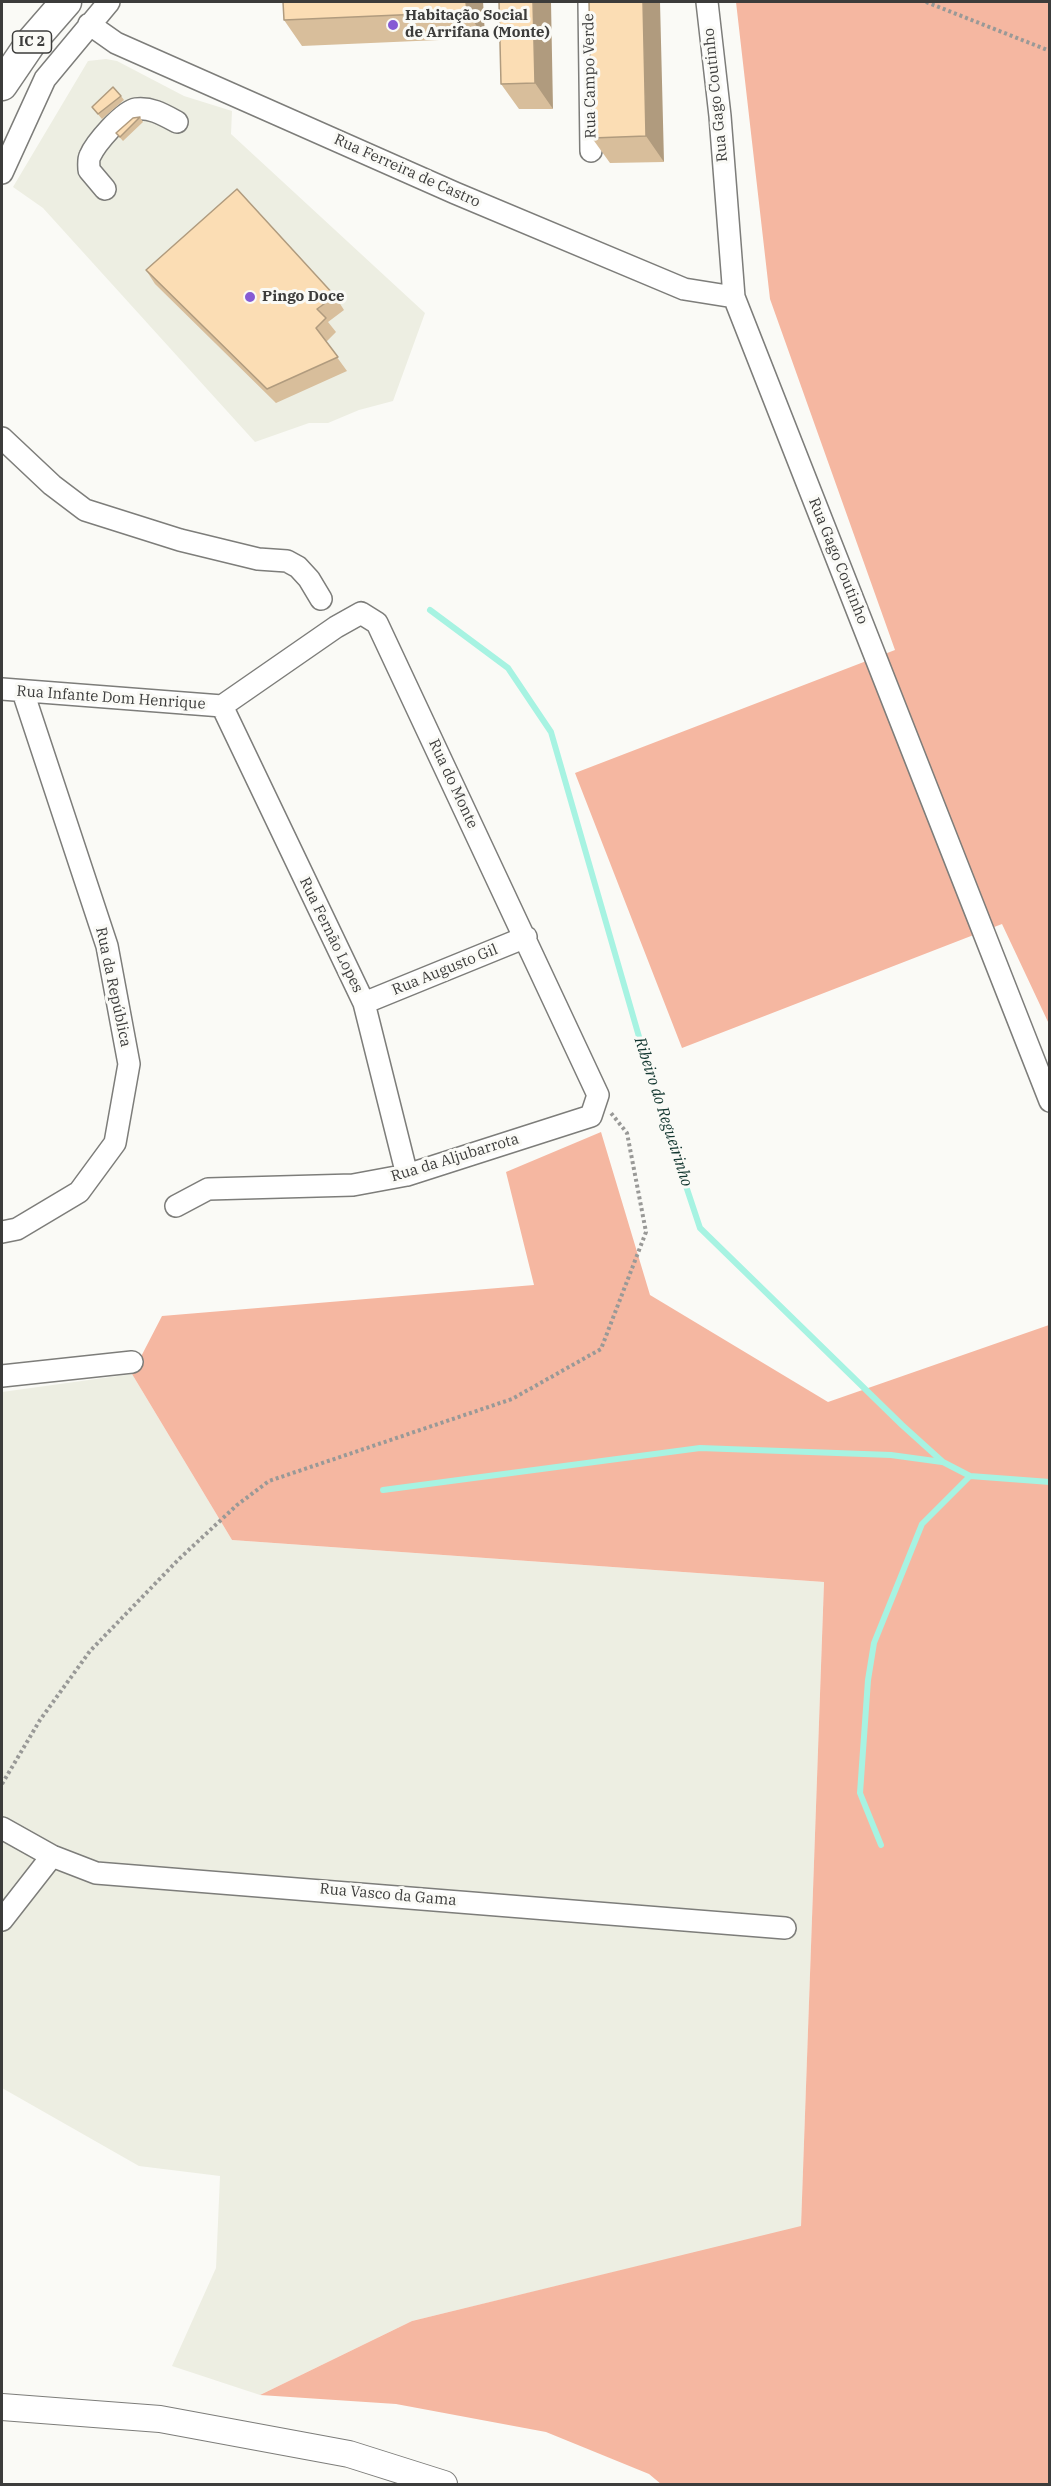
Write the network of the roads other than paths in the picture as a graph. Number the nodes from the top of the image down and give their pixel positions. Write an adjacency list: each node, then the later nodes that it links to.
1 (47, 2): 7 (highway, IC 2)
2 (66, 2): 8 (highway, IC 2)
3 (109, 2): 6 (street)
4 (589, 2): 10 (street, Rua Campo Verde)
5 (707, 2): 13 (street, Rua Gago Coutinho)
6 (89, 24): 11 (street); 13 (street, Rua Ferreira de Castro)
7 (2, 59)
8 (2, 85)
9 (177, 122): 12 (street)
10 (591, 151)
11 (2, 173)
12 (105, 189)
13 (734, 297): 21 (street, Rua Gago Coutinho)
14 (2, 438): 15 (street)
15 (321, 599)
16 (2, 689): 17 (street, Rua Infante Dom Henrique)
17 (23, 692): 18 (street, Rua Infante Dom Henrique); 26 (street, Rua da República)
18 (222, 706): 19 (street, Rua do Monte); 20 (street, Rua Fernão Lopes)
19 (526, 937): 20 (street, Rua Augusto Gil); 23 (street, Rua do Monte)
20 (364, 1003): 24 (street, Rua Fernão Lopes)
21 (1046, 1079): 22 (street, Rua Gago Coutinho)
22 (1050, 1101)
23 (591, 1116): 24 (street, Rua da Aljubarrota)
24 (407, 1175): 25 (street, Rua da Aljubarrota)
25 (176, 1206)
26 (2, 1232)
27 (132, 1362): 28 (street)
28 (2, 1376)
29 (2, 1828): 30 (street, Rua Vasco da Gama)
30 (52, 1856): 31 (street); 32 (street, Rua Vasco da Gama)
31 (2, 1920)
32 (785, 1928)
33 (2, 2407): 36 (main road)
34 (2, 2419): 35 (main road)
35 (386, 2484)
36 (444, 2484)

